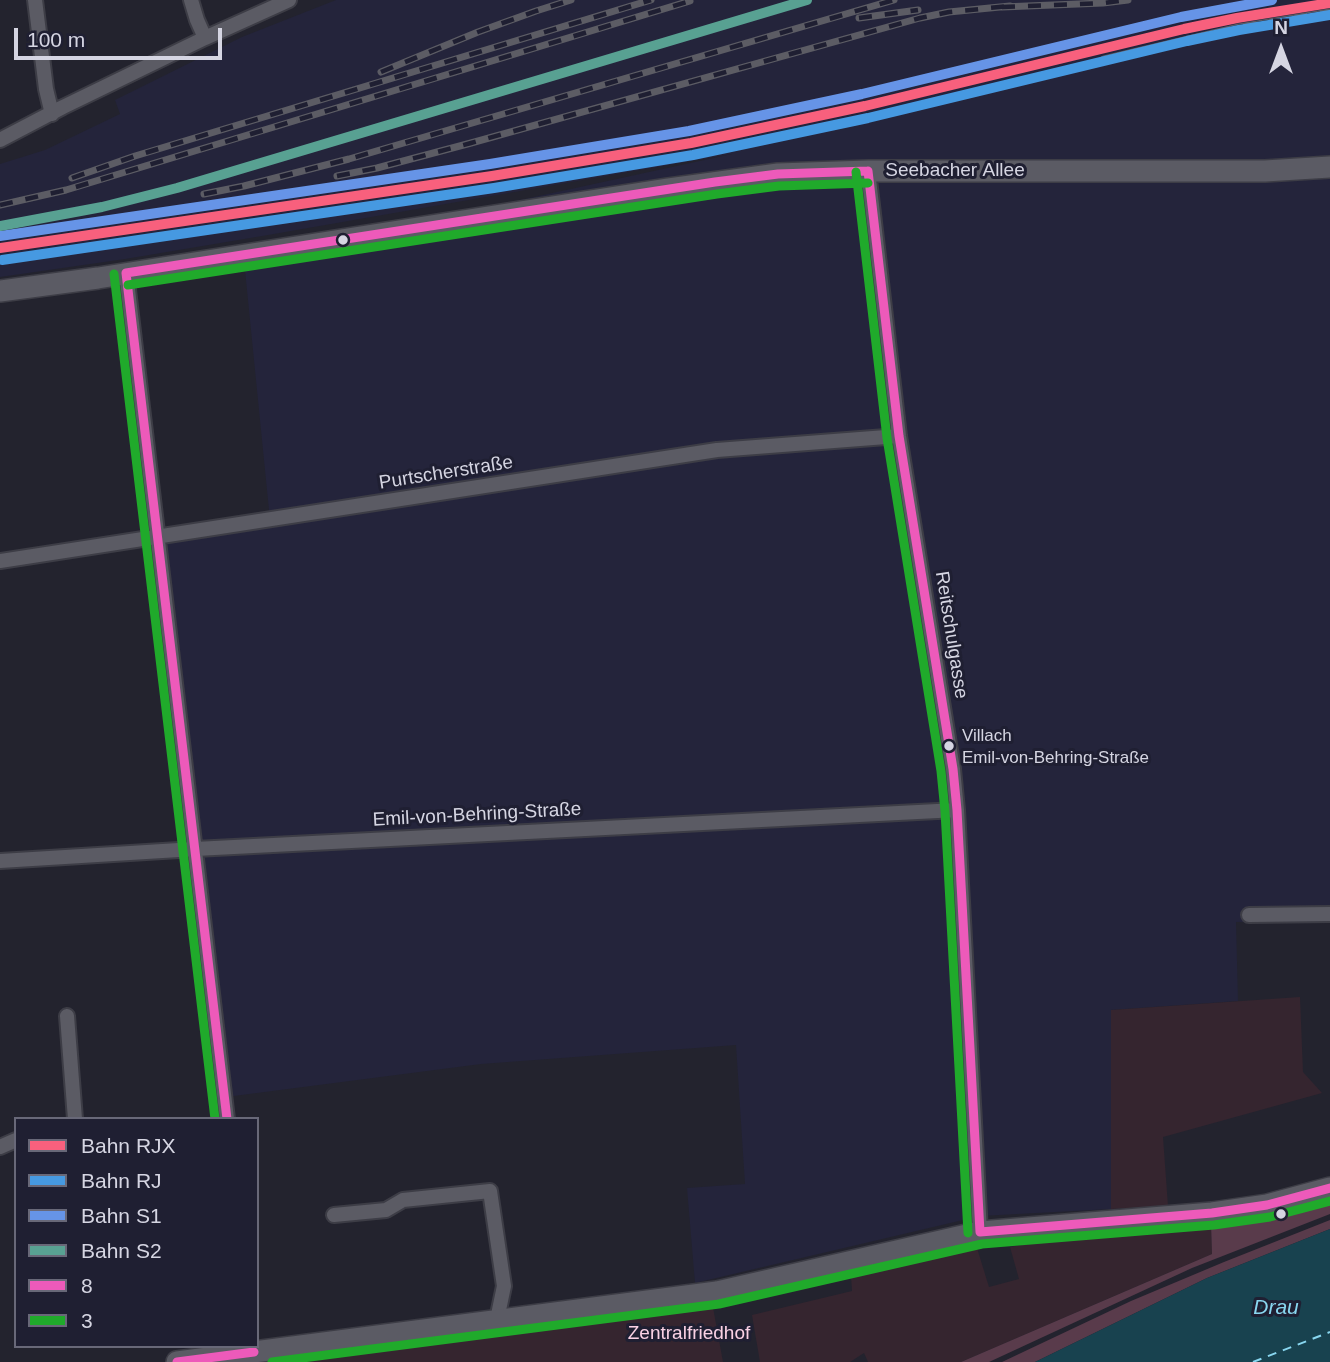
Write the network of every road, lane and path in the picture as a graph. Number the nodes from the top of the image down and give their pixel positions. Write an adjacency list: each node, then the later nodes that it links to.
1 (35, 0): 5 (street)
2 (191, 0): 4 (street)
3 (289, 0): 4 (street)
4 (205, 38): 5 (street)
5 (52, 114): 6 (street)
6 (0, 140)
7 (1330, 167): 8 (street, Seebacher Allee)
8 (868, 171): 9 (street, Seebacher Allee); 11 (street, Reitschulgasse)
9 (127, 273): 10 (street, Seebacher Allee); 12 (street)
10 (0, 291)
11 (899, 436): 12 (street, Purtscherstraße); 14 (street, Reitschulgasse)
12 (158, 537): 13 (street, Purtscherstraße); 15 (street)
13 (0, 561)
14 (957, 810): 15 (street, Emil-von-Behring-Straße); 24 (street, Reitschulgasse)
15 (195, 849): 16 (street, Emil-von-Behring-Straße); 21 (street)
16 (0, 861)
17 (1330, 914): 18 (street)
18 (1249, 915)
19 (67, 1016): 20 (street)
20 (75, 1117)
21 (227, 1117)
22 (1330, 1188): 24 (street)
23 (334, 1215): 25 (street)
24 (981, 1232): 25 (street)
25 (500, 1320): 26 (street)
26 (254, 1349): 27 (street)
27 (177, 1362)

